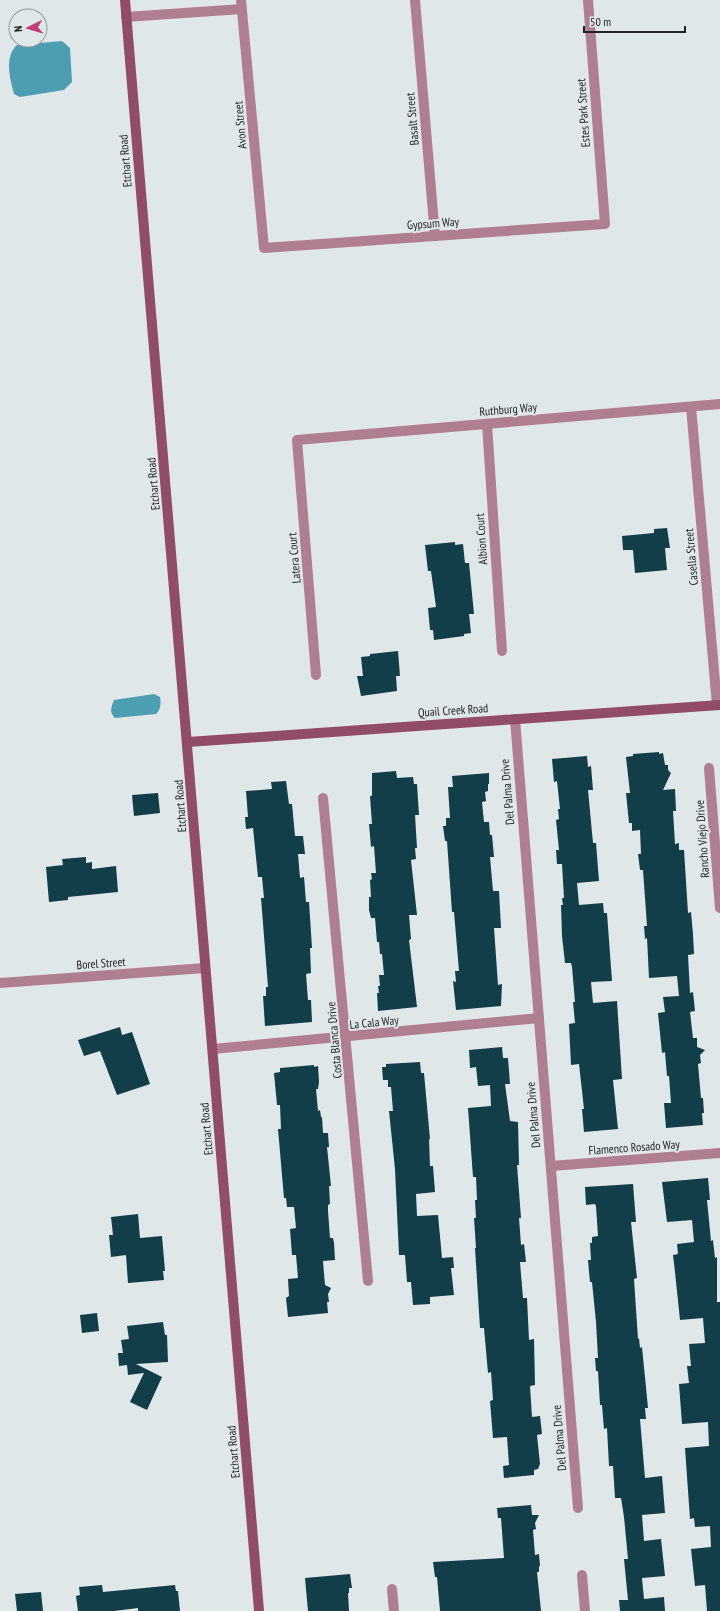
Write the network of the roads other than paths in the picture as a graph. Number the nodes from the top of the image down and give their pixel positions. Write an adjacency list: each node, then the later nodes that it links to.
1 (125, 0): 5 (street, Etchart Road)
2 (416, 0): 7 (street, Basalt Street)
3 (588, 0): 6 (street, Estes Park Street)
4 (242, 4): 5 (street); 8 (street, Avon Street)
5 (126, 17): 17 (street, Etchart Road)
6 (605, 224): 7 (street, Gypsum Way)
7 (435, 236): 8 (street, Gypsum Way)
8 (264, 248)
9 (720, 404): 10 (street, Ruthburg Way)
10 (691, 407): 11 (street, Ruthburg Way); 15 (street, Casella Street)
11 (487, 424): 12 (street, Ruthburg Way); 13 (street, Albion Court)
12 (297, 440): 14 (street, Latera Court)
13 (502, 651)
14 (316, 675)
15 (718, 705): 16 (street, Quail Creek Road)
16 (515, 719): 17 (street, Quail Creek Road); 23 (street, Del Palma Drive)
17 (188, 742): 21 (street, Etchart Road)
18 (709, 768): 20 (street, Rancho Viejo Drive)
19 (323, 798): 24 (street, Costa Blanca Drive)
20 (720, 908)
21 (204, 968): 22 (street, Borel Street); 25 (street, Etchart Road)
22 (0, 984)
23 (539, 1018): 24 (street, La Cala Way); 27 (street, Del Palma Drive)
24 (347, 1038): 25 (street, La Cala Way); 28 (street, Costa Blanca Drive)
25 (212, 1049): 32 (street, Etchart Road)
26 (720, 1153): 27 (street, Flamenco Rosado Way)
27 (551, 1166): 29 (street, Del Palma Drive)
28 (368, 1281)
29 (578, 1508)
30 (582, 1575): 34 (street)
31 (392, 1589): 33 (street)
32 (259, 1611)
33 (394, 1611)
34 (585, 1611)

